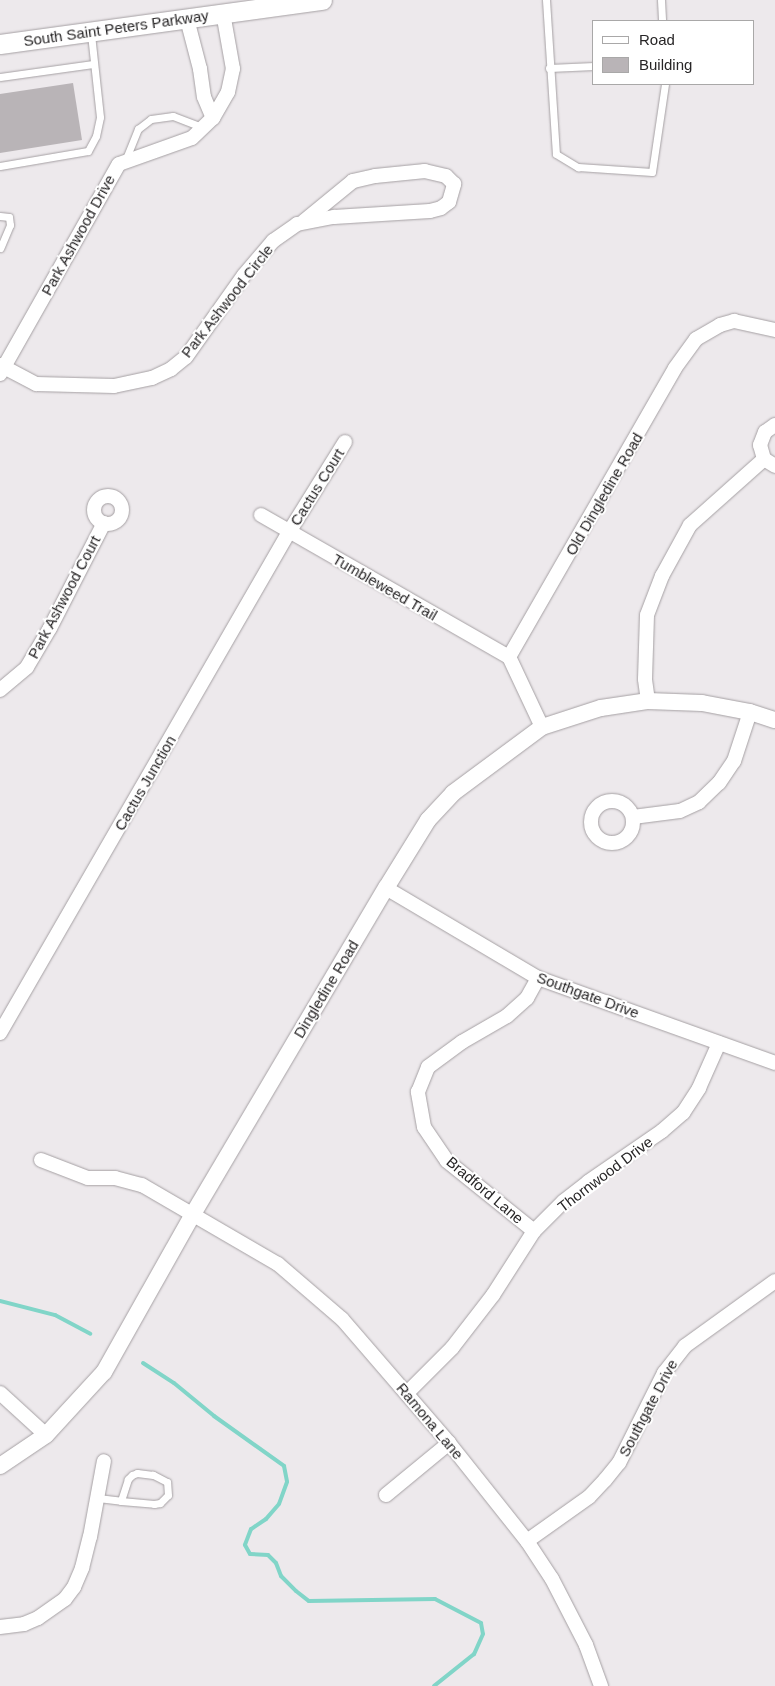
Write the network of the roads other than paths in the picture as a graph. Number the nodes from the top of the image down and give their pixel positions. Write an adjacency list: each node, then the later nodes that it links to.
1 (322, 0): 4 (main road, South Saint Peters Parkway)
2 (546, 0): 11 (lane)
3 (661, 0): 6 (lane)
4 (223, 13): 5 (main road, South Saint Peters Parkway); 14 (street, Park Ashwood Drive)
5 (187, 18): 7 (main road, South Saint Peters Parkway); 14 (street)
6 (662, 20)
7 (90, 32): 8 (main road, South Saint Peters Parkway); 9 (lane)
8 (0, 44)
9 (93, 64): 12 (lane); 16 (lane)
10 (592, 66): 11 (lane)
11 (549, 68): 13 (lane)
12 (0, 77)
13 (665, 85)
14 (208, 122): 15 (street, Park Ashwood Drive); 15 (lane)
15 (125, 160): 21 (street, Park Ashwood Drive)
16 (0, 166)
17 (0, 216): 19 (lane)
18 (304, 221): 18 (street, Park Ashwood Circle); 21 (street, Park Ashwood Circle)
19 (0, 248)
20 (775, 330): 28 (street, Old Dingledine Road)
21 (1, 368)
22 (775, 426): 24 (street)
23 (345, 442): 27 (street, Cactus Court)
24 (770, 462): 30 (street)
25 (261, 515): 27 (street, Tumbleweed Trail)
26 (104, 523): 29 (street, Park Ashwood Court)
27 (289, 532): 28 (street, Tumbleweed Trail); 37 (street, Cactus Junction)
28 (509, 658): 33 (street)
29 (0, 690)
30 (648, 701): 31 (street, Dingledine Road); 33 (street, Dingledine Road)
31 (750, 712): 32 (street, Dingledine Road); 34 (street)
32 (775, 720)
33 (542, 727): 35 (street, Dingledine Road)
34 (633, 816)
35 (386, 888): 36 (street, Southgate Drive); 41 (street, Dingledine Road)
36 (538, 978): 38 (street, Southgate Drive); 42 (street, Bradford Lane)
37 (0, 1033)
38 (719, 1043): 39 (street, Southgate Drive); 42 (street, Thornwood Drive)
39 (775, 1063)
40 (41, 1160): 41 (street, Ramona Lane)
41 (193, 1214): 45 (street, Ramona Lane); 46 (street, Dingledine Road)
42 (534, 1231): 45 (street, Thornwood Drive)
43 (775, 1282): 53 (street, Southgate Drive)
44 (0, 1392): 46 (street)
45 (407, 1393): 47 (street, Ramona Lane)
46 (46, 1435): 49 (street, Dingledine Road)
47 (449, 1443): 50 (street); 53 (street, Ramona Lane)
48 (104, 1461): 51 (street)
49 (0, 1466)
50 (386, 1495)
51 (98, 1498): 52 (lane); 54 (street)
52 (121, 1501): 52 (lane)
53 (527, 1541): 55 (street, Ramona Lane)
54 (0, 1627)
55 (601, 1686)

